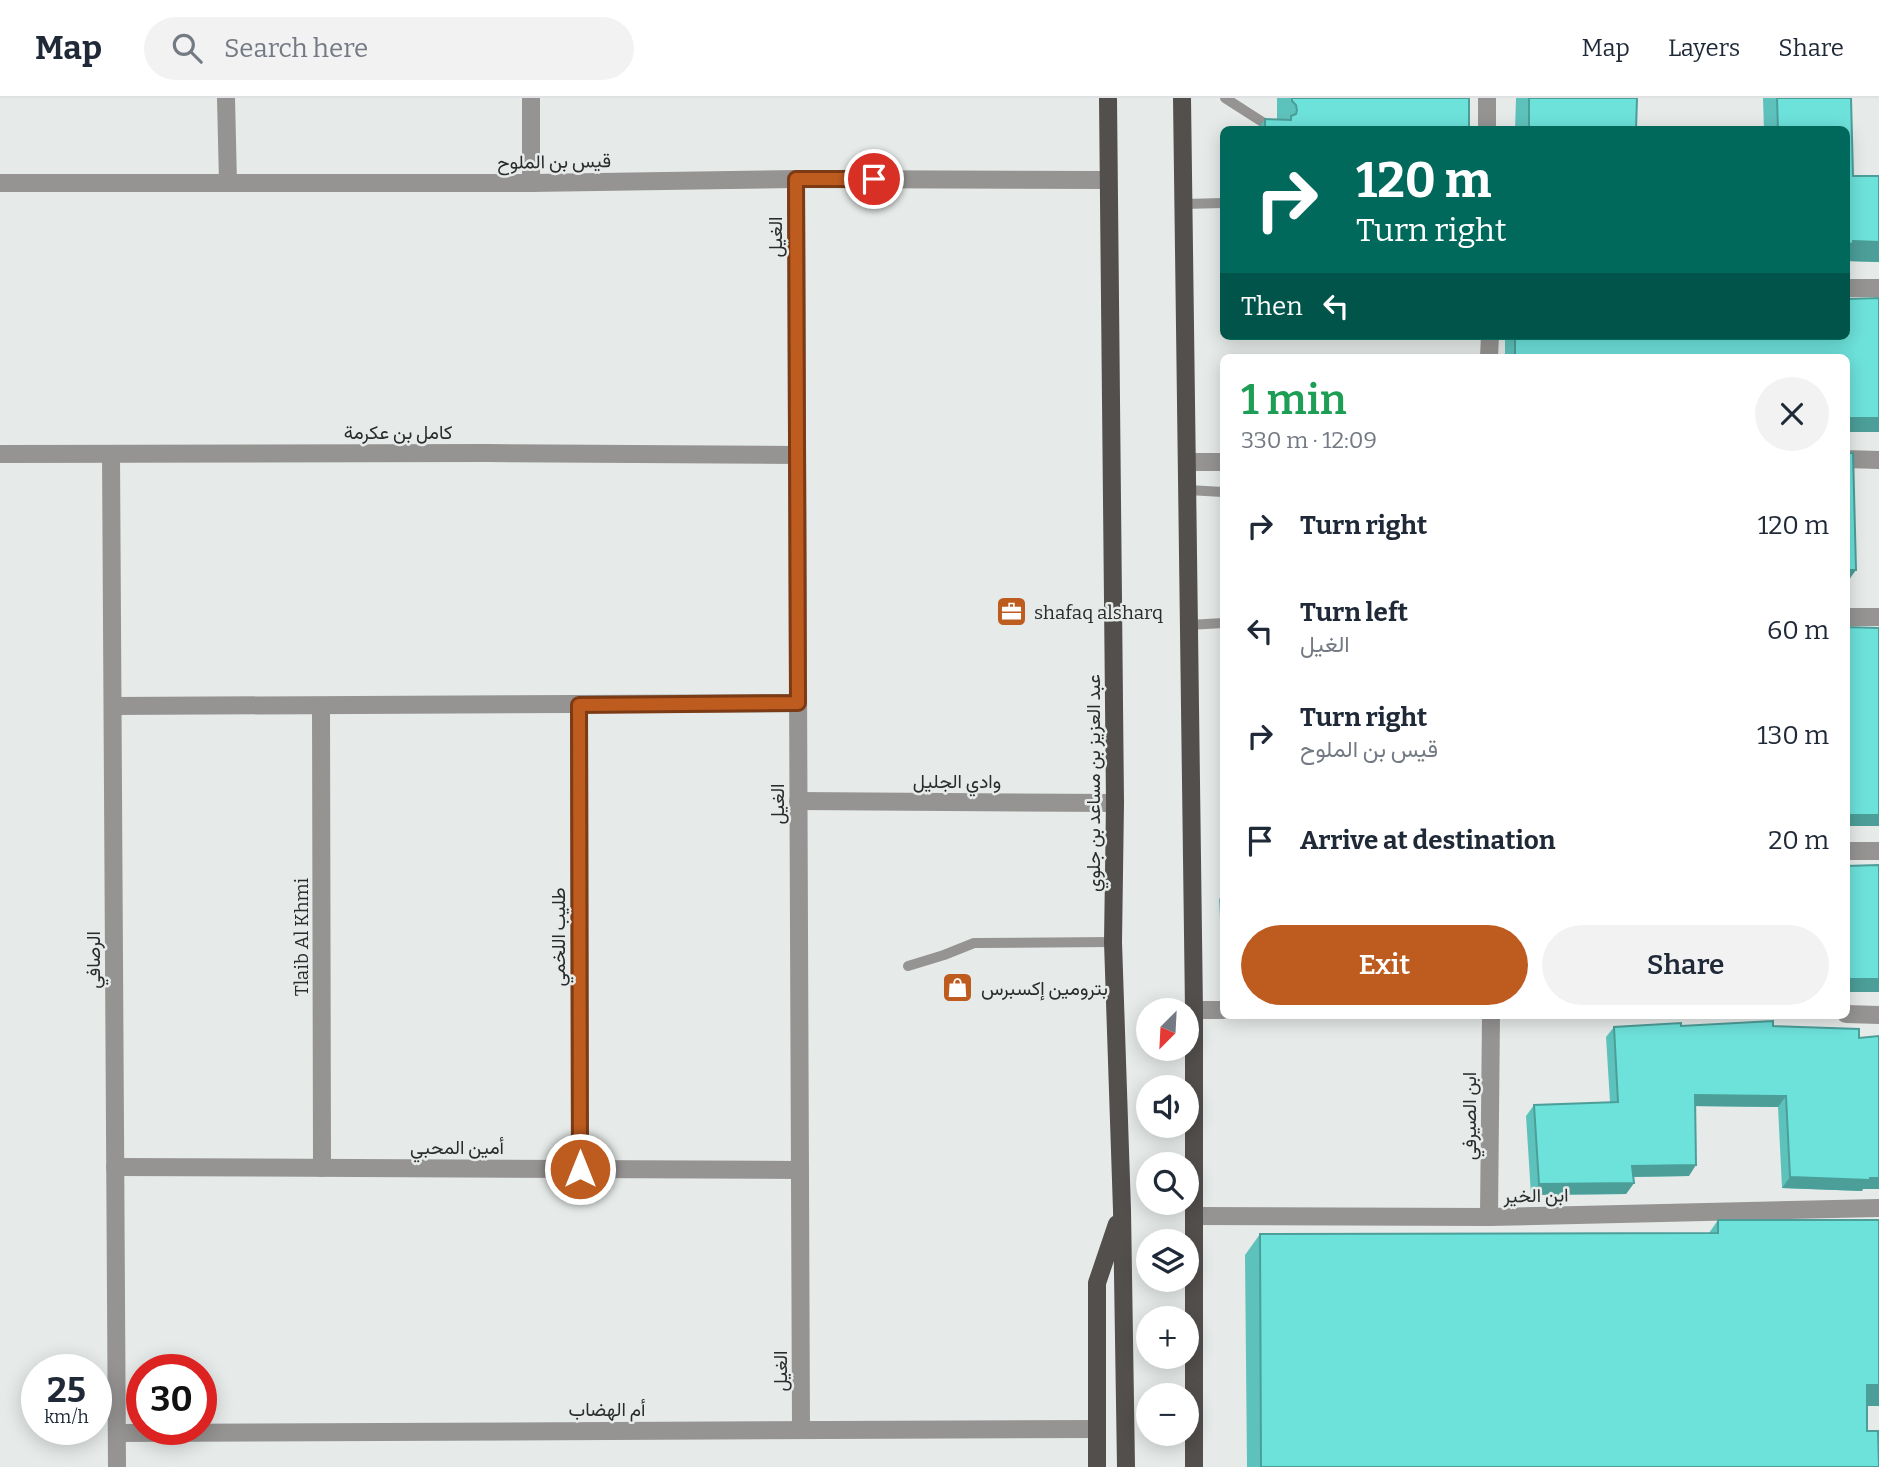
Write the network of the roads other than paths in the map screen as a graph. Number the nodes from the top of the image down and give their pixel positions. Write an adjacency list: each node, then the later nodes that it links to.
1 (226, 98): 12 (street)
2 (531, 98): 13 (street)
3 (1108, 98): 10 (main road, عبد العزيز بن مساعد بن جلوي)
4 (1182, 98): 15 (main road)
5 (1225, 98): 7 (lane)
6 (1487, 98): 8 (street)
7 (1269, 126)
8 (1487, 126)
9 (796, 179): 10 (street, قيس بن الملوح); 13 (street, قيس بن الملوح); 20 (street, الغيل)
10 (1108, 180): 36 (main road, عبد العزيز بن مساعد بن جلوي)
11 (0, 183): 12 (street, قيس بن الملوح)
12 (228, 183): 13 (street, قيس بن الملوح)
13 (531, 183)
14 (1220, 203): 15 (lane)
15 (1184, 204): 23 (main road)
16 (1850, 288): 17 (street)
17 (1879, 288)
18 (0, 454): 19 (street, كامل بن عكرمة)
19 (111, 454): 20 (street, كامل بن عكرمة); 33 (street, الرصافي)
20 (797, 455): 31 (street, الغيل)
21 (1850, 459): 22 (street)
22 (1879, 460)
23 (1187, 462): 24 (street); 25 (main road)
24 (1220, 462)
25 (1188, 490): 26 (lane); 30 (main road)
26 (1220, 492)
27 (1850, 617): 28 (street)
28 (1879, 617)
29 (1220, 623): 30 (lane)
30 (1189, 625): 41 (main road)
31 (798, 703): 32 (street); 35 (street, الغيل)
32 (579, 705): 34 (street); 50 (street, طليب اللخمي)
33 (113, 706): 34 (street); 48 (street, الرصافي)
34 (321, 706): 49 (street, Tlaib Al Khmi)
35 (798, 802): 36 (street, وادي الجليل); 51 (street, الغيل)
36 (1115, 803): 39 (main road, عبد العزيز بن مساعد بن جلوي)
37 (1850, 851): 38 (street)
38 (1879, 851)
39 (1113, 942): 40 (lane); 53 (main road, عبد العزيز بن مساعد بن جلوي)
40 (908, 966)
41 (1194, 998)
42 (1199, 1010): 43 (street)
43 (1220, 1010)
44 (1850, 1014): 45 (street)
45 (1879, 1015)
46 (1491, 1019): 55 (street, ابن الصيرفي)
47 (1194, 1061): 54 (main road)
48 (115, 1167): 49 (street, أمين المحبي); 58 (street, الرصافي)
49 (323, 1168): 50 (street, أمين المحبي)
50 (580, 1169): 51 (street, أمين المحبي)
51 (800, 1170): 56 (street, الغيل)
52 (1879, 1208): 55 (street, ابن الخير)
53 (1122, 1210): 57 (main road); 61 (main road, عبد العزيز بن مساعد بن جلوي)
54 (1194, 1216): 55 (street, ابن الخير); 62 (main road)
55 (1489, 1217)
56 (801, 1429): 57 (street, أم الهضاب); 58 (street, أم الهضاب)
57 (1097, 1429): 60 (main road)
58 (117, 1433): 59 (street, الرصافي)
59 (117, 1467)
60 (1097, 1467)
61 (1126, 1467)
62 (1194, 1467)

